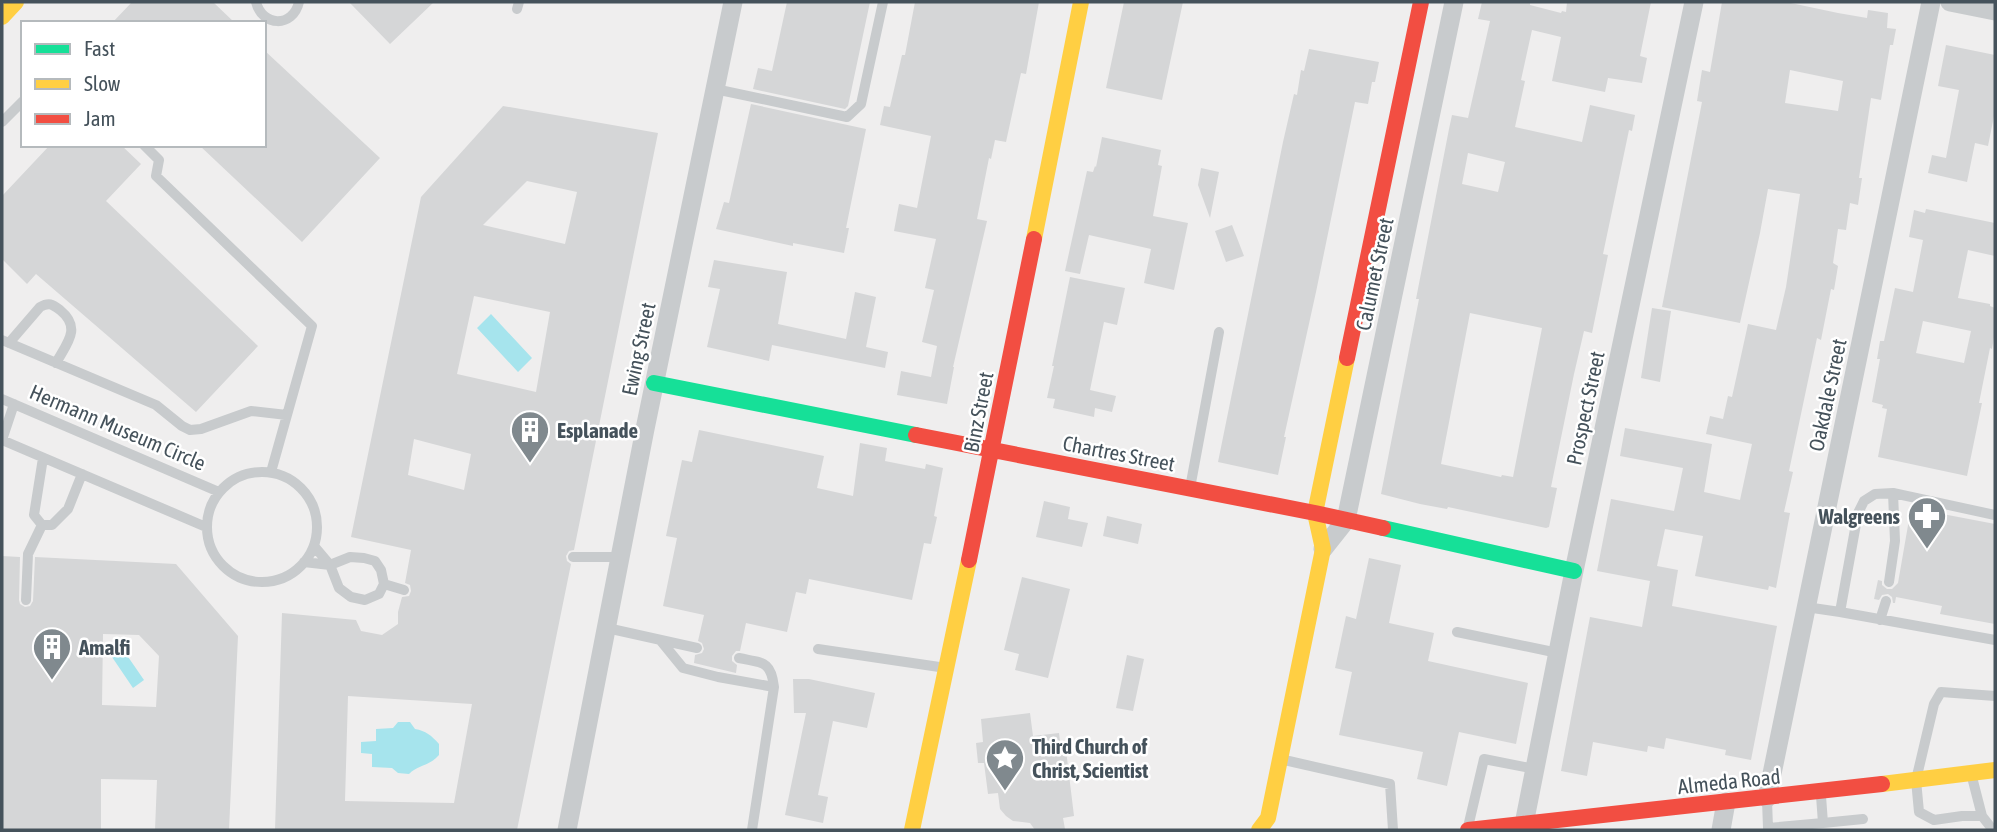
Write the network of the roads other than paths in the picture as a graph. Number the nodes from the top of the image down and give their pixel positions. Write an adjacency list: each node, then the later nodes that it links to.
1 (16, 2): 13 (street)
2 (256, 2): 3 (lane)
3 (299, 2)
4 (733, 2): 14 (street, Ewing Street)
5 (883, 2): 14 (lane)
6 (1081, 2): 26 (street, Binz Street)
7 (1421, 2): 33 (street, Calumet Street)
8 (1454, 2): 35 (street, Calumet Street)
9 (1694, 2): 44 (street, Prospect Street)
10 (1931, 2): 50 (street, Oakdale Street)
11 (1950, 2): 12 (street)
12 (1995, 11)
13 (2, 17)
14 (715, 89): 21 (street, Ewing Street)
15 (21, 103): 16 (lane)
16 (2, 122)
17 (146, 147): 24 (lane)
18 (1219, 332): 30 (lane)
19 (5, 341): 20 (lane); 20 (lane)
20 (56, 363): 24 (lane)
21 (654, 383): 26 (street, Chartres Street); 41 (street, Ewing Street)
22 (2, 398): 23 (lane, Hermann Museum Circle)
23 (14, 404): 25 (lane); 31 (lane, Hermann Museum Circle)
24 (287, 415): 28 (lane)
25 (2, 440): 27 (lane)
26 (992, 450): 30 (street, Chartres Street); 61 (street, Binz Street)
27 (43, 458): 29 (lane); 36 (lane)
28 (271, 472): 31 (lane, Hermann Museum Circle); 38 (lane)
29 (82, 474): 36 (lane); 37 (lane)
30 (1190, 488): 33 (street, Chartres Street)
31 (219, 492): 37 (lane, Hermann Museum Circle)
32 (1892, 493): 34 (lane); 45 (lane); 51 (lane)
33 (1315, 513): 35 (street, Chartres Street); 39 (street, Calumet Street)
34 (1995, 515)
35 (1346, 520): 39 (street, Calumet Street); 44 (street, Chartres Street)
36 (42, 525): 48 (lane)
37 (206, 527): 42 (lane)
38 (314, 546): 42 (lane); 43 (lane)
39 (1323, 549): 64 (street, Calumet Street)
40 (573, 557): 41 (lane)
41 (620, 557): 53 (street, Ewing Street)
42 (304, 562): 43 (lane)
43 (330, 565): 46 (lane); 46 (lane)
44 (1574, 571): 59 (street, Prospect Street)
45 (1889, 582)
46 (384, 584): 47 (lane)
47 (404, 590)
48 (26, 600)
49 (1886, 601): 52 (lane)
50 (1806, 607): 51 (lane); 70 (street, Oakdale Street)
51 (1840, 612): 52 (lane)
52 (1880, 620): 55 (lane)
53 (607, 628): 56 (lane); 78 (street, Ewing Street)
54 (1457, 632): 59 (lane)
55 (1995, 640)
56 (661, 641): 57 (lane); 62 (lane)
57 (696, 648)
58 (818, 649): 61 (lane)
59 (1558, 653): 65 (street, Prospect Street)
60 (739, 658): 62 (lane)
61 (946, 668): 80 (street, Binz Street)
62 (775, 687): 79 (lane)
63 (1995, 696): 68 (lane)
64 (1280, 759): 77 (street, Calumet Street); 81 (lane)
65 (1535, 769): 75 (street, Prospect Street); 82 (lane)
66 (1995, 770): 67 (street, Almeda Road)
67 (1971, 773): 68 (street, Almeda Road); 72 (lane)
68 (1916, 780): 69 (street, Almeda Road); 72 (lane)
69 (1821, 792): 70 (street, Almeda Road); 74 (lane)
70 (1767, 798): 71 (street, Almeda Road); 74 (lane)
71 (1726, 802): 76 (street, Almeda Road); 83 (street)
72 (1982, 816): 84 (lane)
73 (1863, 819): 74 (lane)
74 (1823, 823)
75 (1524, 824): 76 (street, Almeda Road); 82 (street, Almeda Road)
76 (1567, 825)
77 (1266, 826)
78 (567, 830)
79 (752, 830)
80 (912, 830)
81 (1393, 830)
82 (1467, 830)
83 (1721, 830)
84 (1993, 830)

